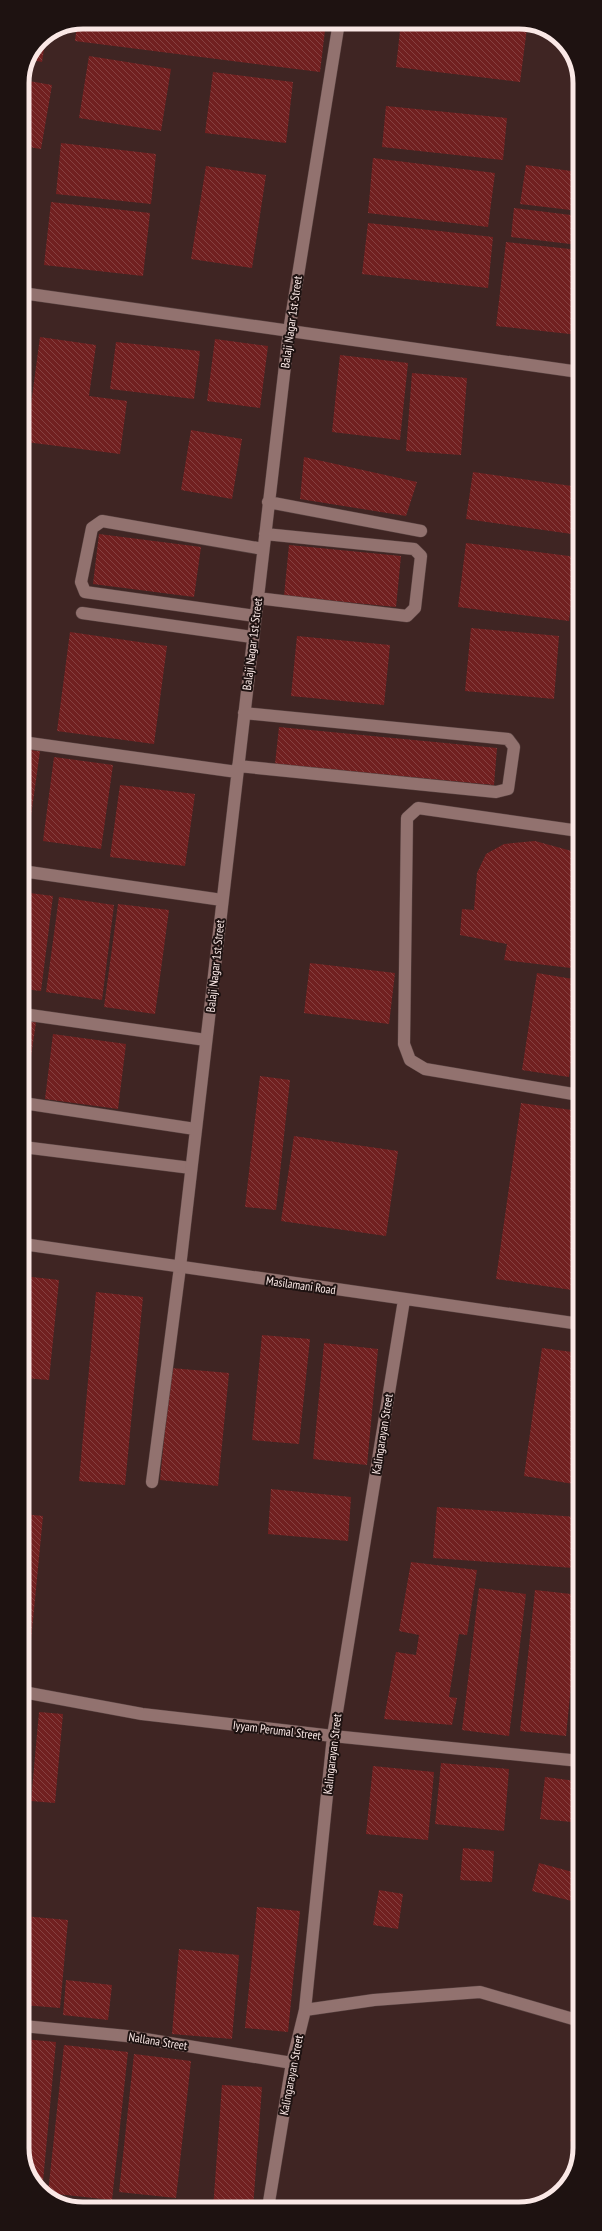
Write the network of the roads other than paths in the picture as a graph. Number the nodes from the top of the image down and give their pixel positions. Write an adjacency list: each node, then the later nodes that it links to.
1 (338, 29): 3 (street, Balaji Nagar 1st Street)
2 (29, 294): 3 (street)
3 (289, 331): 4 (street); 5 (street, Balaji Nagar 1st Street)
4 (573, 371)
5 (268, 502): 6 (street); 7 (street, Balaji Nagar 1st Street)
6 (421, 531)
7 (265, 534): 8 (street, Balaji Nagar 1st Street); 9 (street)
8 (263, 549): 9 (street, Balaji Nagar 1st Street); 11 (street)
9 (257, 598): 11 (street, Balaji Nagar 1st Street)
10 (82, 613): 12 (street)
11 (255, 616): 12 (street, Balaji Nagar 1st Street)
12 (252, 637): 13 (street, Balaji Nagar 1st Street)
13 (244, 712): 15 (street, Balaji Nagar 1st Street); 15 (street)
14 (29, 743): 15 (street)
15 (237, 769): 18 (street, Balaji Nagar 1st Street)
16 (573, 830): 21 (street)
17 (29, 872): 18 (street)
18 (222, 900): 20 (street, Balaji Nagar 1st Street)
19 (29, 1015): 20 (street)
20 (206, 1040): 23 (street, Balaji Nagar 1st Street)
21 (573, 1094)
22 (29, 1104): 23 (street)
23 (195, 1129): 25 (street, Balaji Nagar 1st Street)
24 (29, 1148): 25 (street)
25 (191, 1168): 27 (street, Balaji Nagar 1st Street)
26 (29, 1245): 27 (street, Masilamani Road)
27 (180, 1267): 28 (street, Masilamani Road); 30 (street, Balaji Nagar 1st Street)
28 (404, 1300): 29 (street, Masilamani Road); 32 (street, Kalingarayan Street)
29 (573, 1323)
30 (152, 1482)
31 (29, 1693): 32 (street, Iyyam Perumal Street)
32 (334, 1736): 33 (street, Iyyam Perumal Street); 34 (street, Kalingarayan Street)
33 (573, 1760)
34 (305, 2010): 35 (street); 37 (street, Kalingarayan Street)
35 (573, 2019)
36 (29, 2027): 37 (street, Nallana Street)
37 (292, 2063): 38 (street, Kalingarayan Street)
38 (269, 2202)

